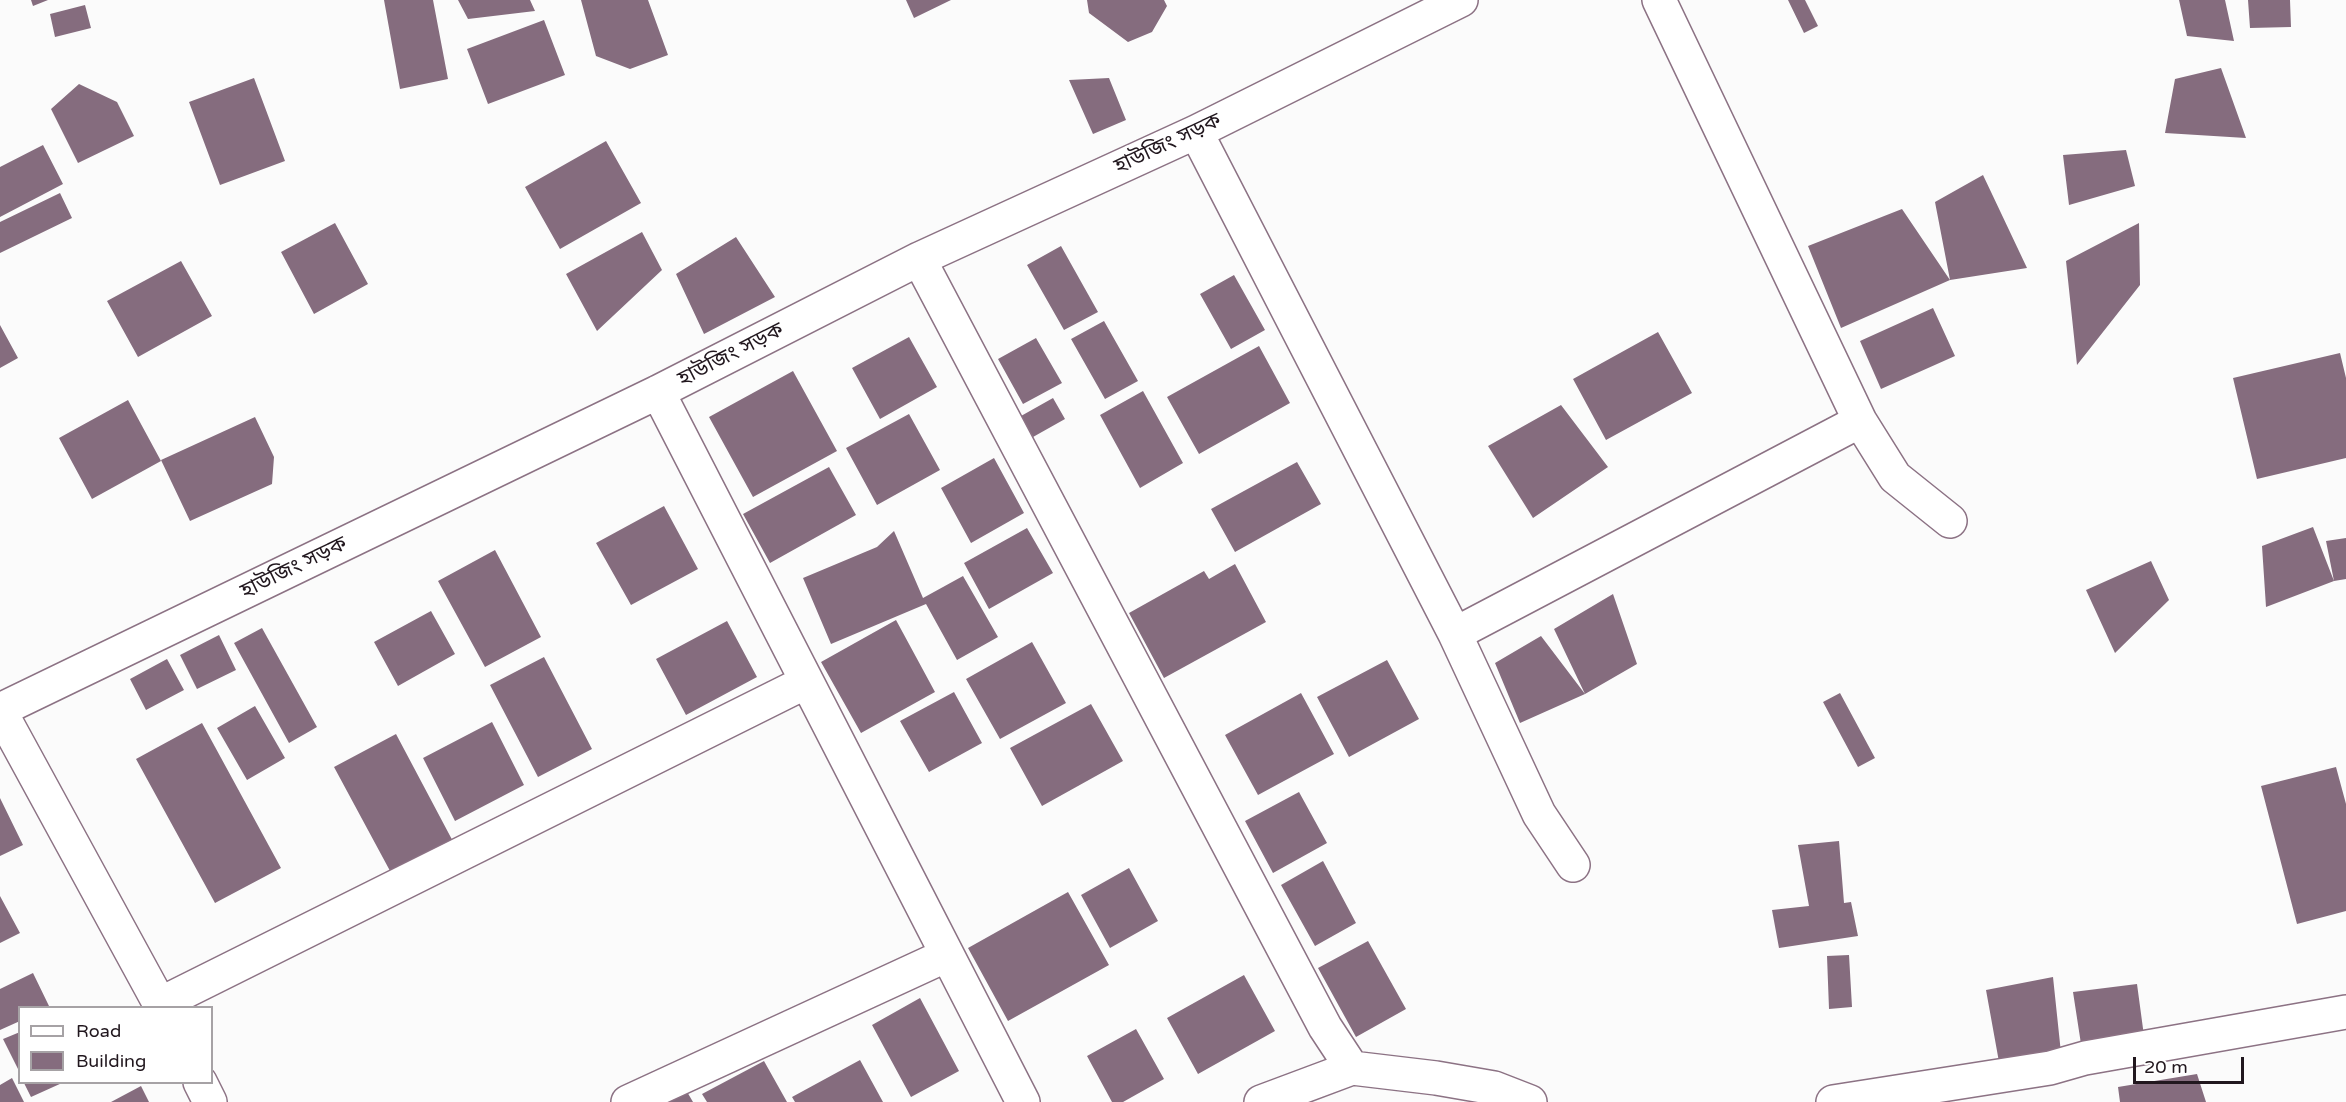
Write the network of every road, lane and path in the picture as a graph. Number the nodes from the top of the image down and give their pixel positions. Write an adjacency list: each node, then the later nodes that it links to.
1 (1461, 0): 3 (street, হাউজিং সড়ক)
2 (1659, 0): 6 (street)
3 (1196, 132): 4 (street, হাউজিং সড়ক); 8 (street)
4 (919, 259): 5 (street, হাউজিং সড়ক); 15 (street)
5 (658, 392): 9 (street); 10 (street, হাউজিং সড়ক)
6 (1860, 421): 7 (street); 8 (street)
7 (1950, 521)
8 (1455, 634): 11 (street)
9 (806, 682): 12 (street); 13 (street)
10 (0, 710): 13 (street)
11 (1574, 865)
12 (946, 955): 18 (street); 19 (street)
13 (161, 1006)
14 (2346, 1012): 22 (street)
15 (1352, 1068): 20 (street); 21 (street)
16 (201, 1084): 17 (street)
17 (210, 1102)
18 (628, 1102)
19 (1023, 1102)
20 (1261, 1102)
21 (1530, 1102)
22 (1833, 1102)

